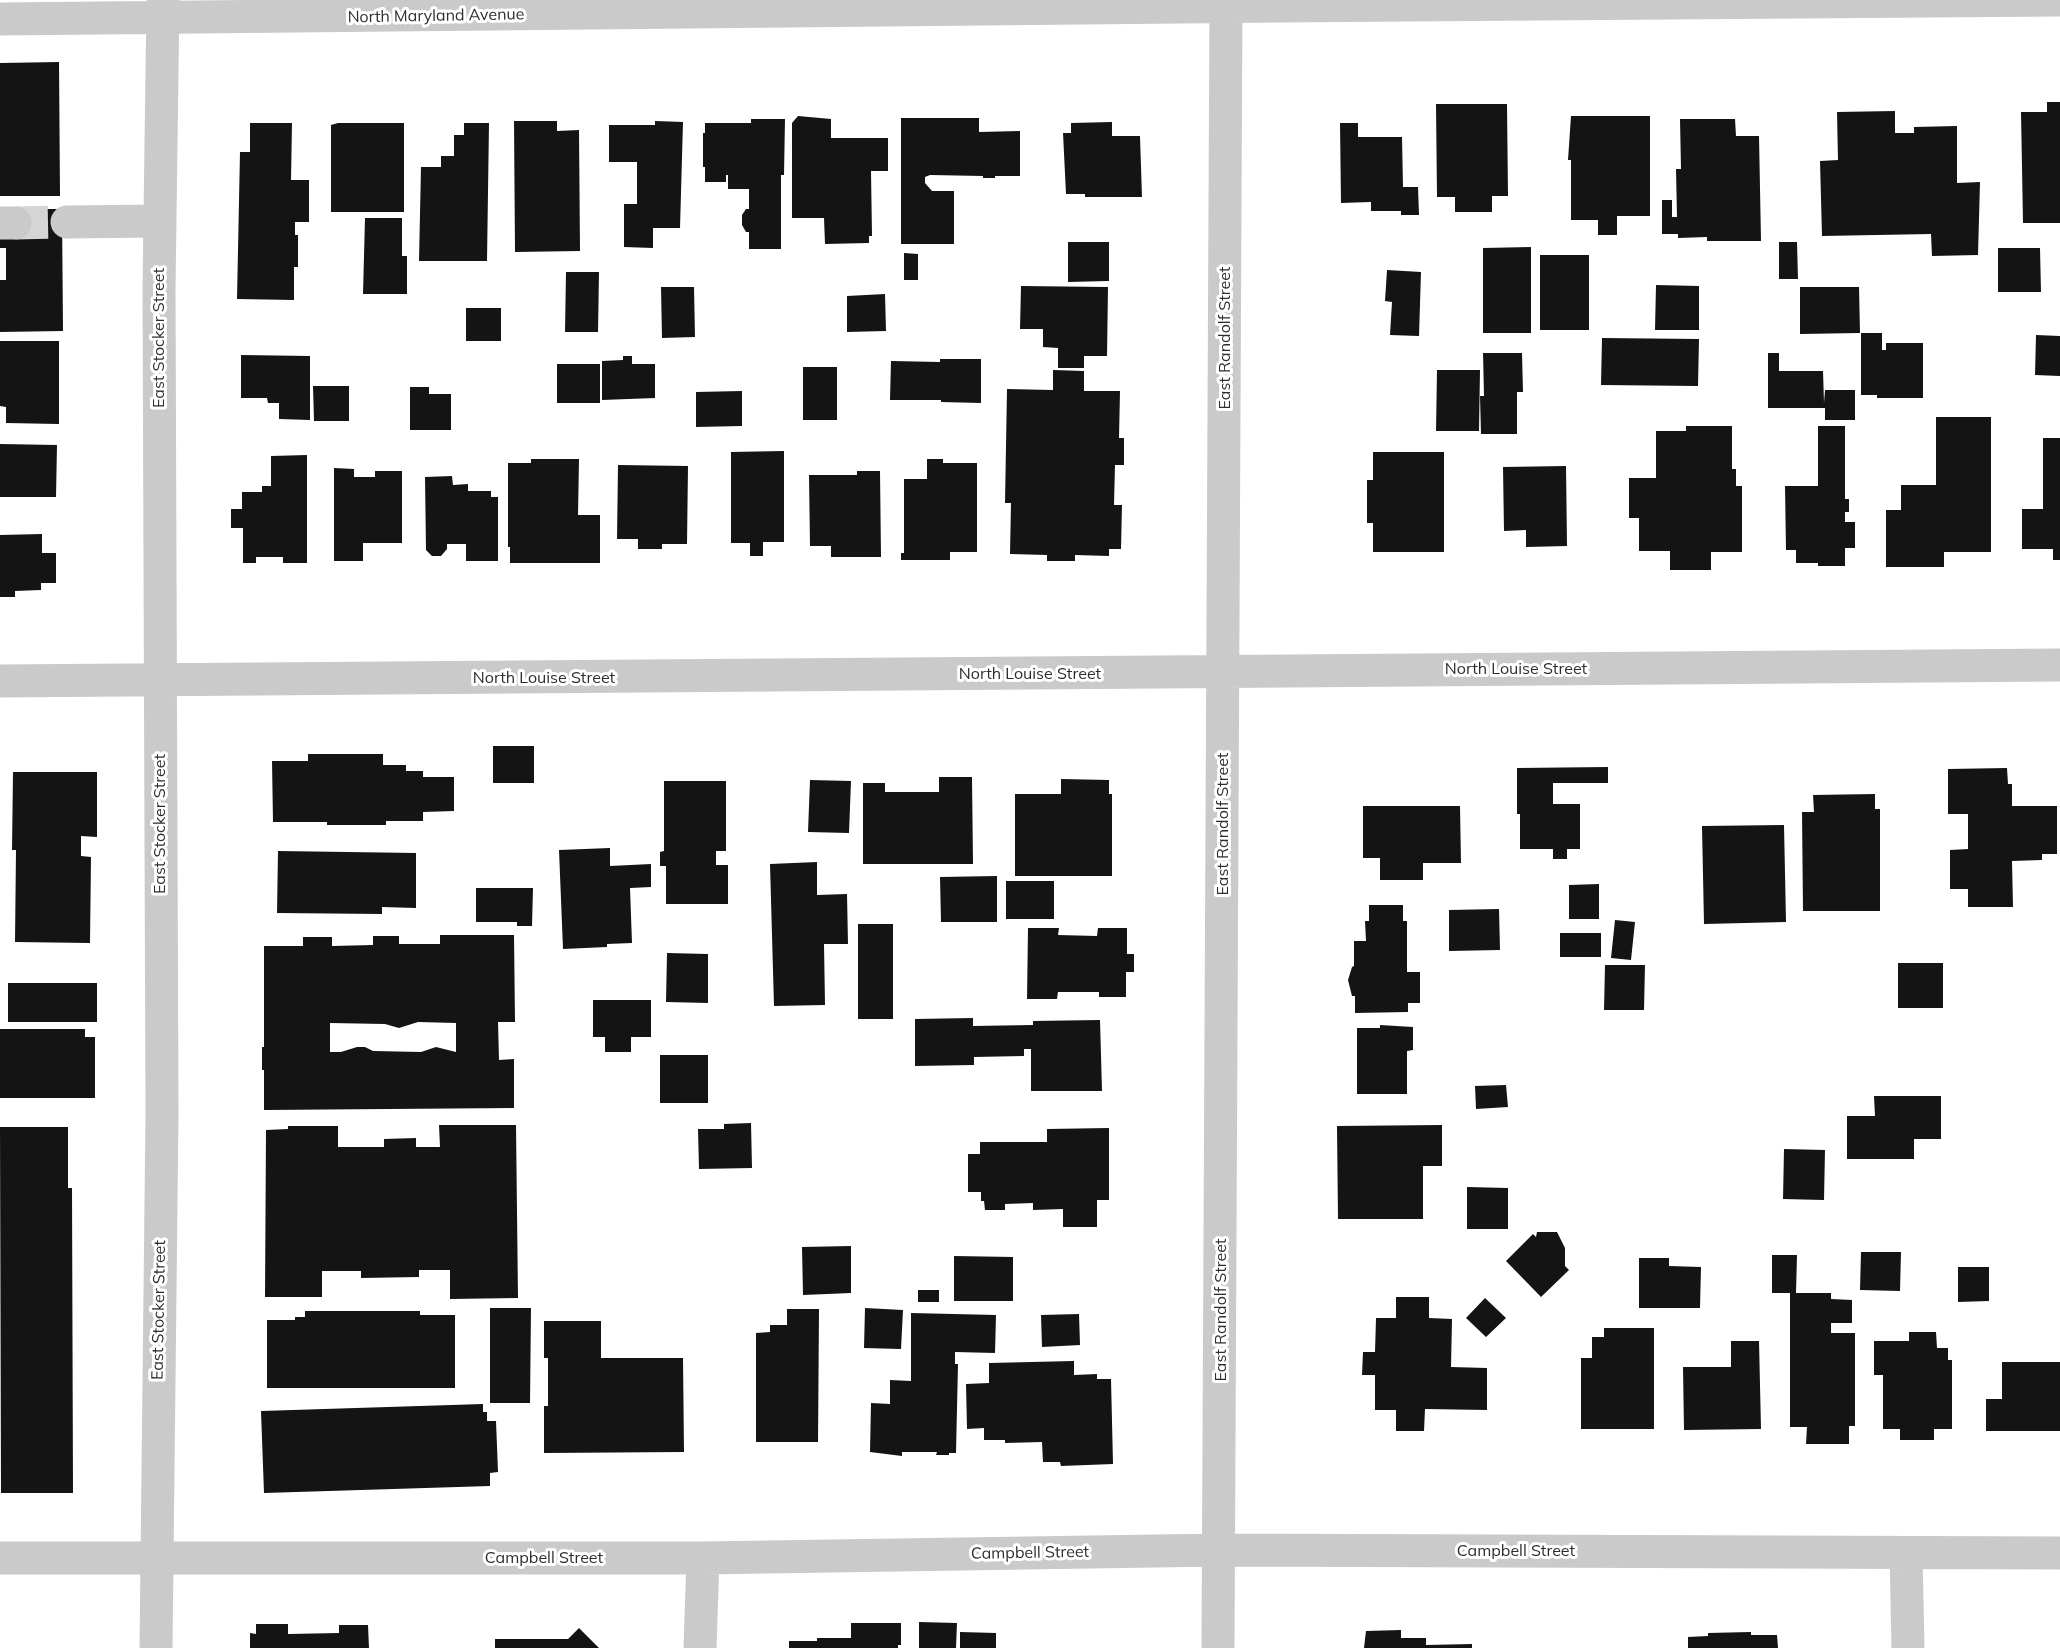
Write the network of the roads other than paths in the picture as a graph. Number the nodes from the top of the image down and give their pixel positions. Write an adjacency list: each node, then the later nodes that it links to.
1 (2060, 0): 2 (street, North Maryland Avenue)
2 (1226, 3): 3 (street, North Maryland Avenue); 8 (street, East Randolf Street)
3 (163, 9): 4 (street, North Maryland Avenue); 5 (street, East Stocker Street)
4 (0, 19)
5 (160, 221): 6 (street); 10 (street, East Stocker Street)
6 (67, 222)
7 (2060, 665): 8 (street, North Louise Street)
8 (1223, 672): 10 (street, North Louise Street); 11 (street, East Randolf Street)
9 (0, 681): 10 (street, North Louise Street)
10 (159, 681): 15 (street, East Stocker Street)
11 (1220, 1550): 13 (street, Campbell Street); 16 (street, Campbell Street); 19 (street, East Randolf Street)
12 (2060, 1552): 13 (street, Campbell Street)
13 (1906, 1553): 20 (street)
14 (0, 1558): 15 (street, Campbell Street)
15 (156, 1558): 16 (street, Campbell Street); 17 (street, East Stocker Street)
16 (703, 1558): 18 (street)
17 (156, 1648)
18 (700, 1648)
19 (1218, 1648)
20 (1908, 1648)

